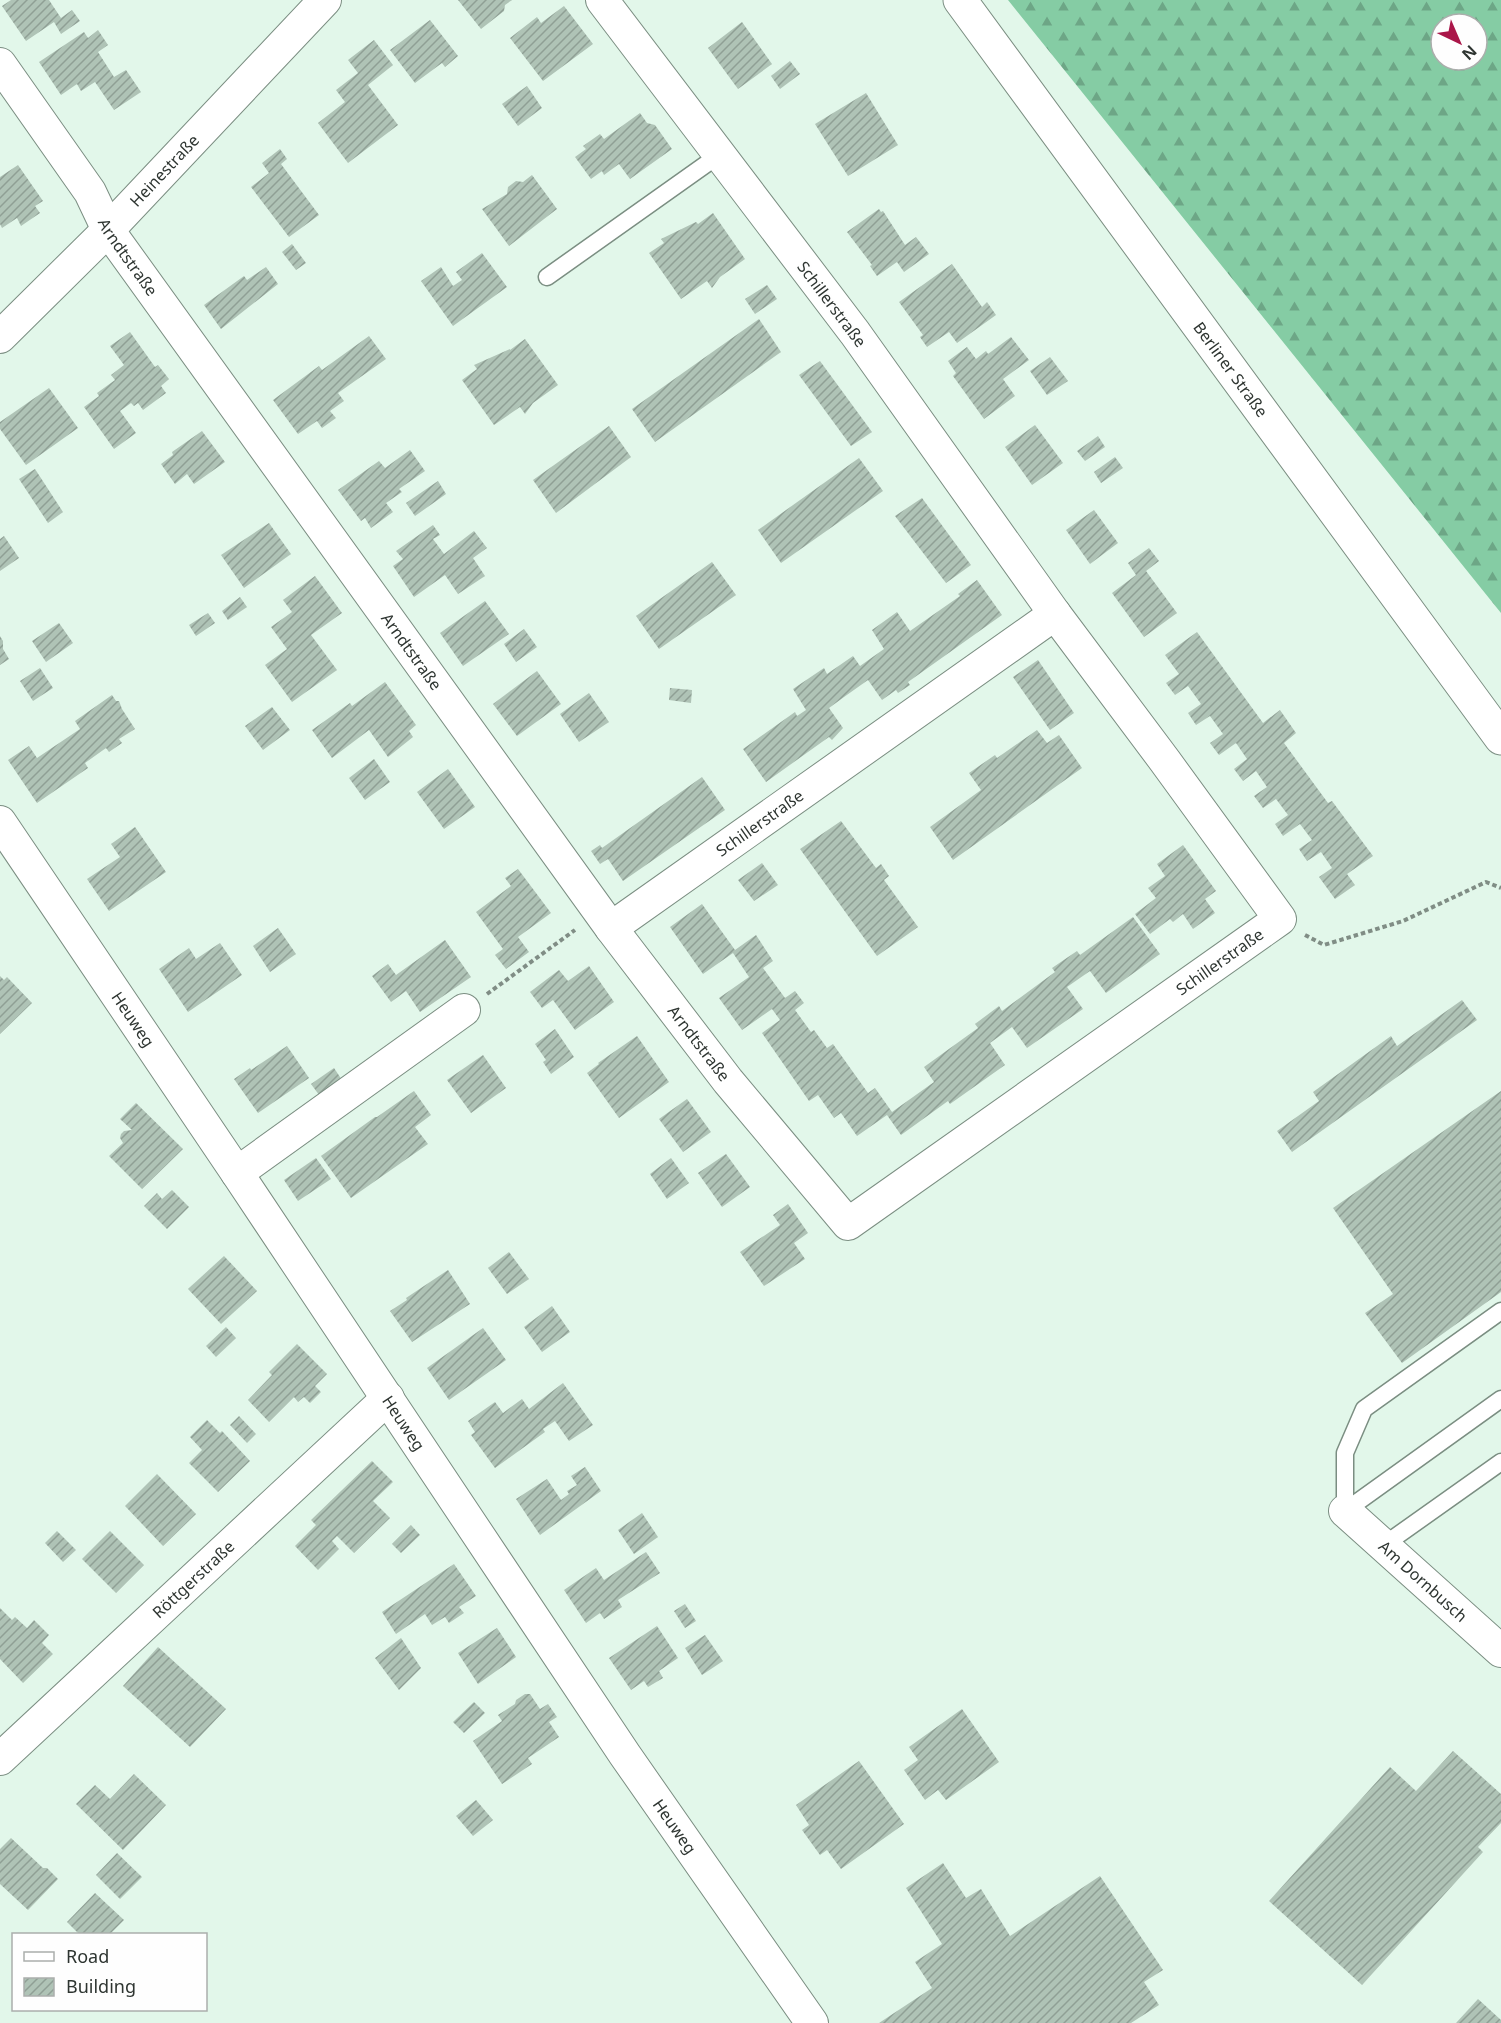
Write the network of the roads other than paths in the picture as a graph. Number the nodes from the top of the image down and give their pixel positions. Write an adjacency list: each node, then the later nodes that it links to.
1 (325, 0): 6 (street, Heinestraße)
2 (602, 0): 5 (street, Schillerstraße)
3 (960, 0): 10 (main road, Berliner Straße)
4 (0, 64): 6 (street, Arndtstraße)
5 (719, 154): 7 (lane); 9 (street, Schillerstraße)
6 (108, 230): 8 (street, Heinestraße); 12 (street, Arndtstraße)
7 (548, 277)
8 (0, 337)
9 (1055, 614): 12 (street, Schillerstraße); 15 (street, Schillerstraße)
10 (1501, 738)
11 (0, 822): 14 (street, Heuweg)
12 (605, 920): 15 (street, Arndtstraße)
13 (464, 1010): 14 (street)
14 (237, 1173): 17 (street, Heuweg)
15 (848, 1224)
16 (1501, 1311): 20 (lane)
17 (388, 1398): 23 (street, Röttgerstraße); 24 (street, Heuweg)
18 (1501, 1399): 20 (lane)
19 (1501, 1462): 21 (lane)
20 (1345, 1510): 21 (street, Am Dornbusch)
21 (1384, 1545): 22 (street, Am Dornbusch)
22 (1501, 1651)
23 (0, 1759)
24 (812, 2023)

